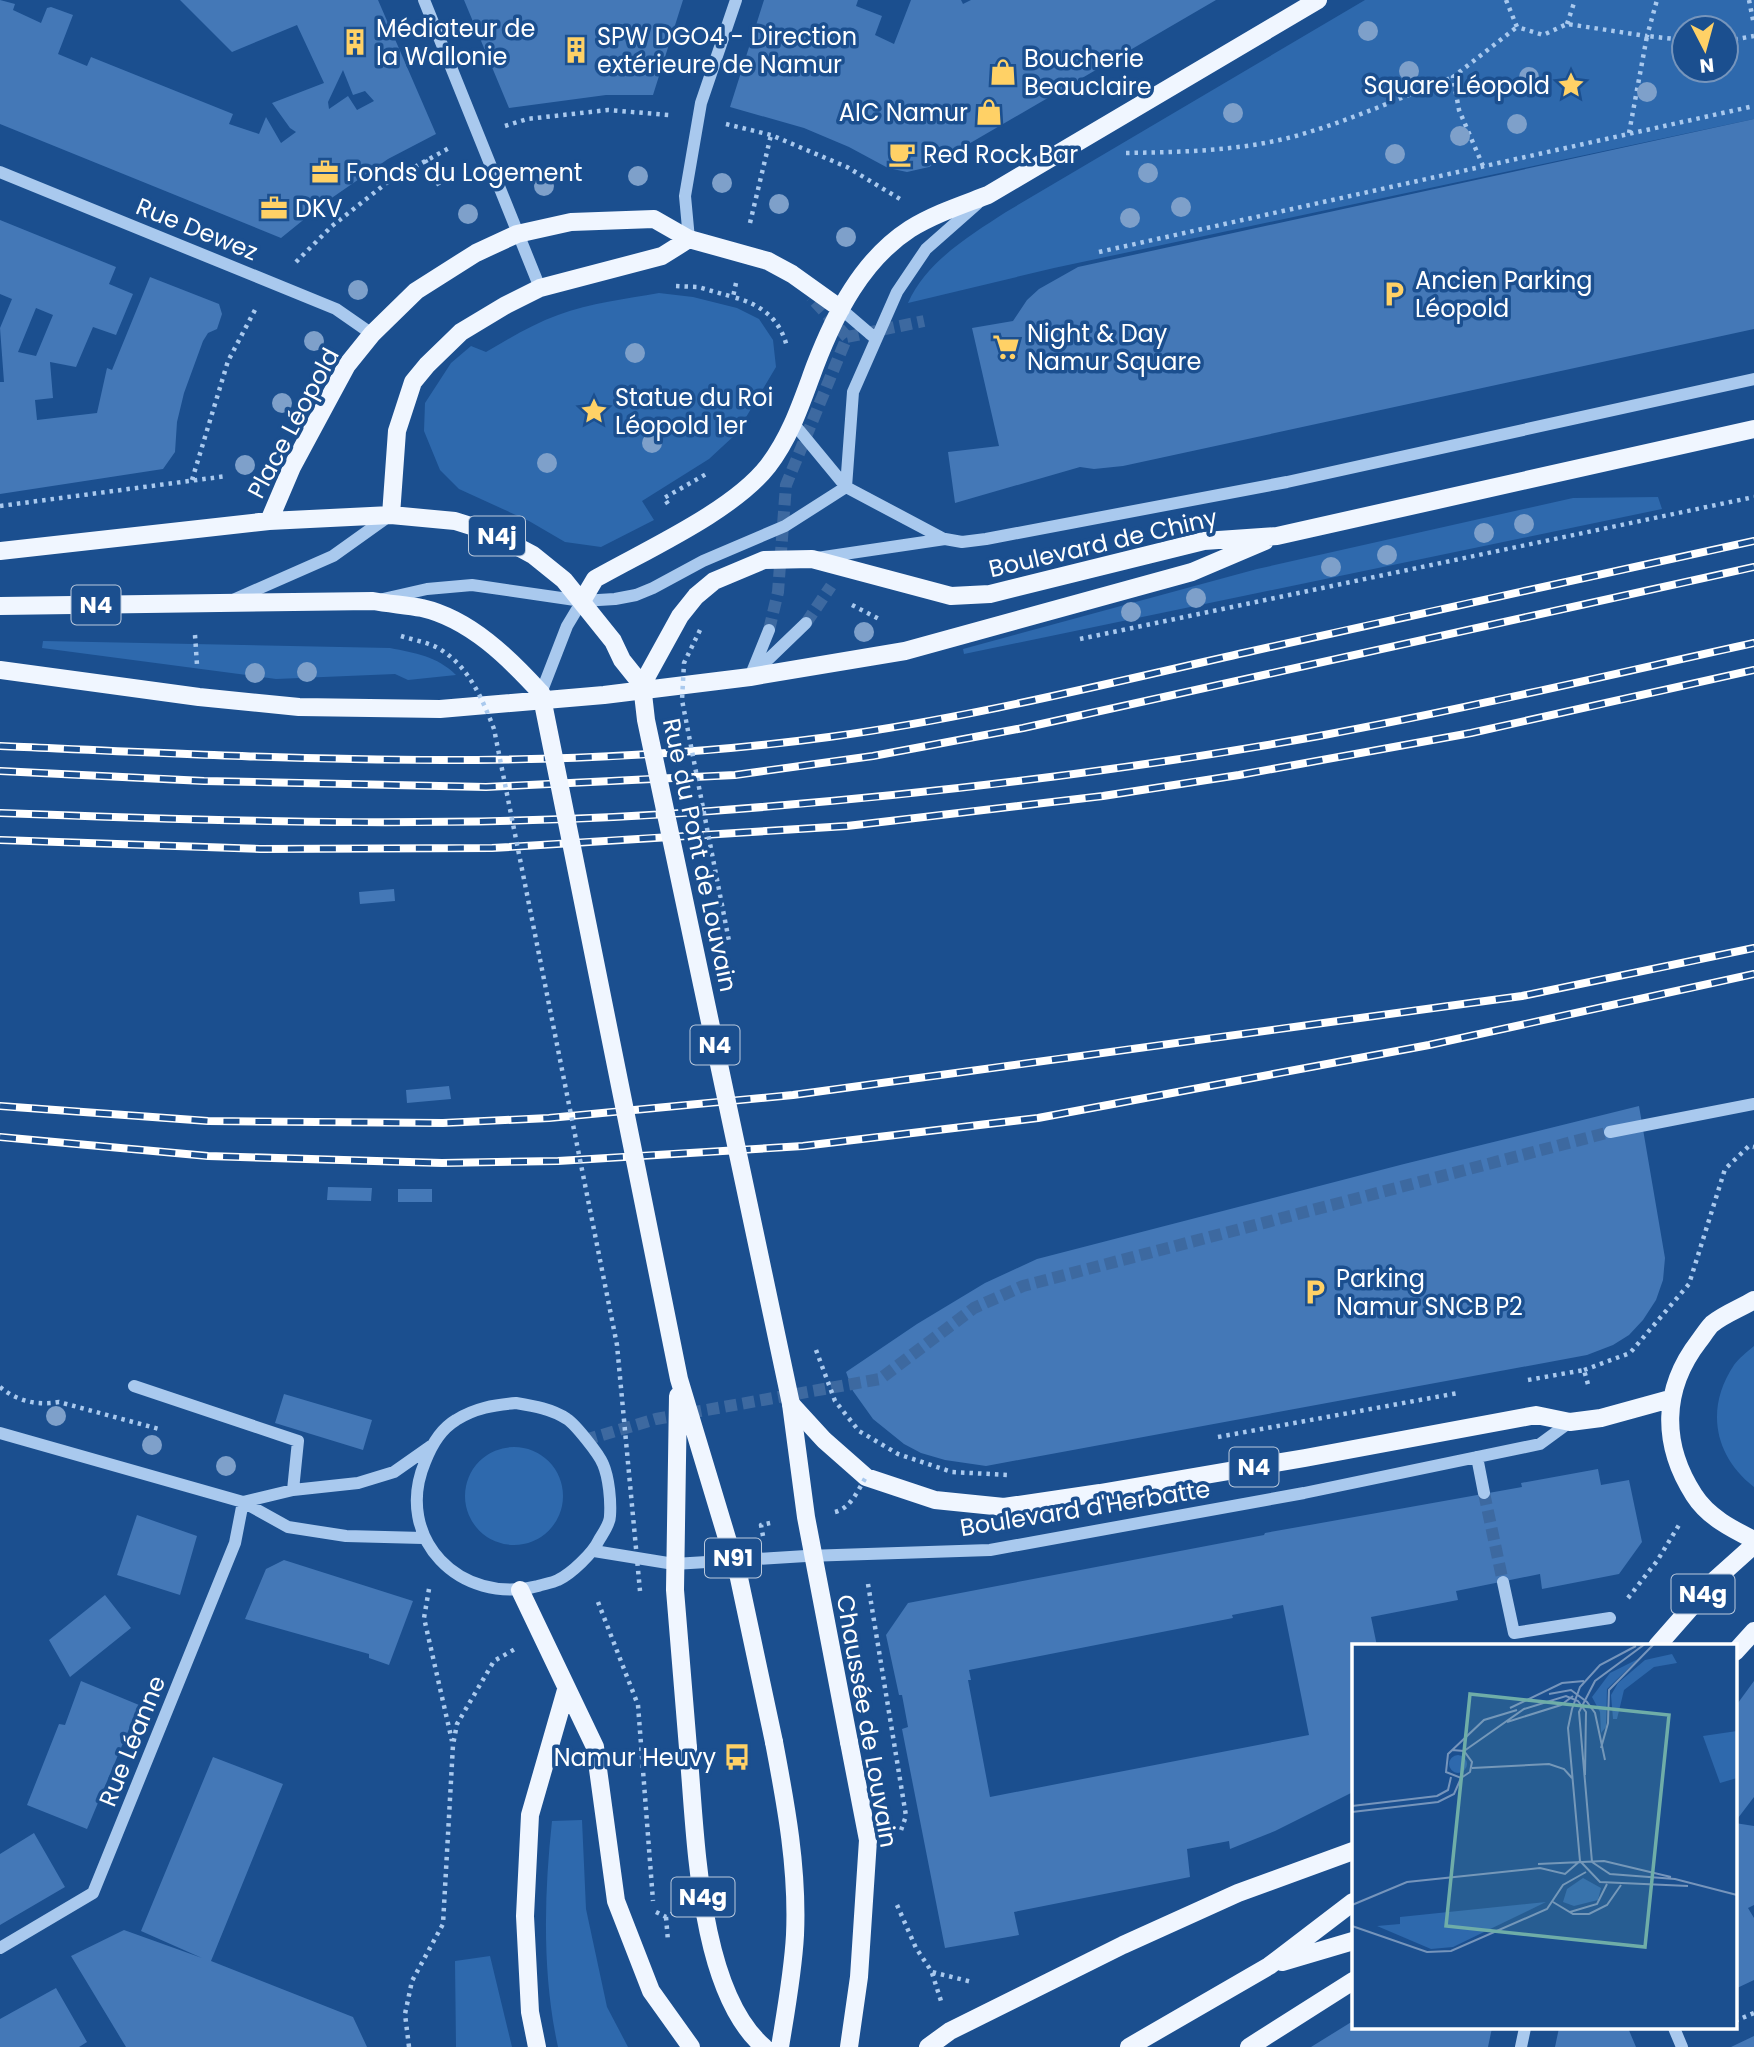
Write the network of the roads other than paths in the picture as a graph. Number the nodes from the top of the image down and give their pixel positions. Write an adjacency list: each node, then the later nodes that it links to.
1 (424, 0): 6 (street)
2 (736, 0): 7 (street)
3 (1318, 0): 5 (main road)
4 (0, 172): 10 (street, Rue Dewez)
5 (988, 195): 9 (main road); 11 (street)
6 (517, 234): 7 (main road, Place Léopold); 8 (street); 10 (main road, Place Léopold)
7 (689, 239): 8 (main road); 9 (main road, Place Léopold)
8 (540, 288): 16 (main road)
9 (841, 309): 11 (street); 13 (main road)
10 (372, 334): 17 (main road, Place Léopold)
11 (876, 339): 15 (street)
12 (1754, 379): 19 (street)
13 (793, 424): 15 (street); 23 (main road)
14 (1754, 429): 18 (main road, Boulevard de Chiny)
15 (846, 487): 19 (street); 23 (street)
16 (391, 515): 17 (main road, Place Léopold / N4j); 23 (main road, Place Léopold / N4j); 24 (street)
17 (269, 521): 20 (main road, N4j)
18 (1277, 536): 21 (main road, Boulevard de Chiny); 29 (main road)
19 (945, 539): 21 (street)
20 (0, 551)
21 (813, 559): 30 (main road, Boulevard de Chiny)
22 (373, 601): 23 (street); 24 (main road, N4); 31 (main road, N4)
23 (582, 601): 30 (main road, Place Léopold / N4j); 31 (street)
24 (226, 603): 25 (main road, N4)
25 (0, 606)
26 (806, 623): 29 (street)
27 (769, 631): 29 (street)
28 (0, 670): 29 (main road)
29 (750, 677)
30 (642, 685): 38 (main road, Rue du Pont de Louvain / N4, bridge)
31 (541, 693): 35 (main road, bridge)
32 (1754, 1104): 33 (street)
33 (1610, 1132)
34 (1754, 1300): 37 (main road)
35 (679, 1379): 66 (main road, N4g, bridge); 67 (main road, N91, bridge)
36 (134, 1386): 43 (street)
37 (1670, 1399): 39 (main road, N4); 47 (main road)
38 (791, 1404): 39 (main road, N4, bridge); 68 (main road, Chaussée de Louvain, bridge)
39 (1570, 1422): 42 (street, Boulevard d'Herbatte)
40 (0, 1433): 45 (street)
41 (431, 1446): 43 (street); 46 (street); 48 (street)
42 (1477, 1457): 44 (street); 48 (street, Boulevard d'Herbatte)
43 (293, 1490): 45 (street)
44 (1484, 1493)
45 (243, 1502): 46 (street); 59 (street, Rue Léanne)
46 (423, 1538): 50 (street)
47 (1754, 1542): 53 (main road, N4g)
48 (594, 1551): 50 (street)
49 (1503, 1582): 51 (street)
50 (520, 1590): 55 (main road)
51 (1610, 1618)
52 (1754, 1631): 54 (main road)
53 (1659, 1644)
54 (1736, 1651)
55 (566, 1690): 64 (main road); 65 (main road)
56 (1352, 1852): 69 (main road)
57 (1352, 1903): 60 (main road)
58 (1352, 1941): 60 (main road)
59 (0, 1948)
60 (1269, 1966): 63 (main road)
61 (1352, 1982): 70 (main road)
62 (1675, 2030): 71 (street)
63 (1131, 2046)
64 (537, 2047)
65 (691, 2047)
66 (764, 2047)
67 (779, 2047)
68 (849, 2047)
69 (928, 2047)
70 (1249, 2047)
71 (1682, 2047)

